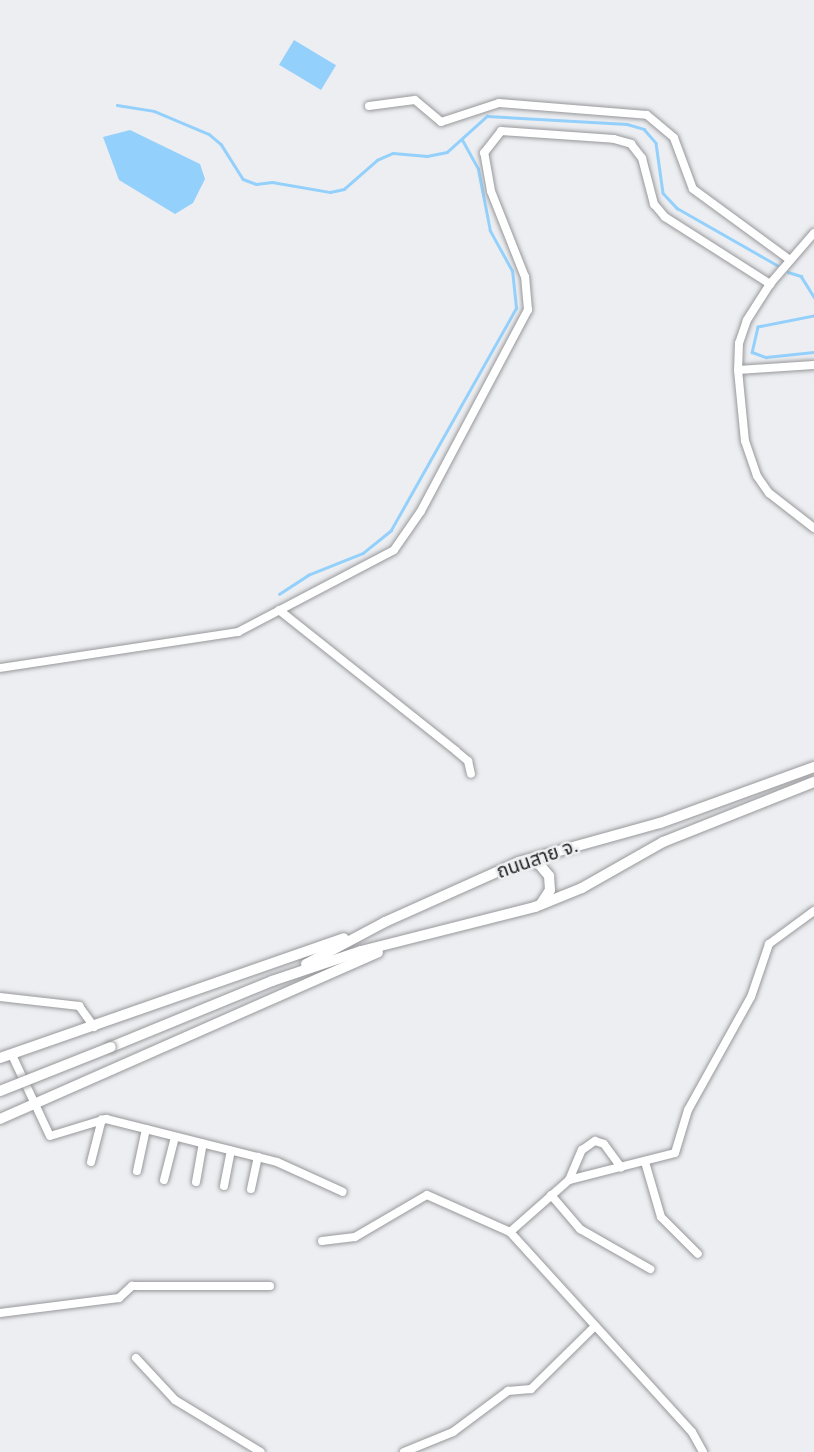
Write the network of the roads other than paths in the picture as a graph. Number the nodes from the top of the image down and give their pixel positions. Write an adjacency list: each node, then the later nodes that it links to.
1 (369, 106): 3 (street)
2 (814, 233): 3 (street)
3 (790, 260): 4 (street)
4 (770, 284): 6 (street); 8 (street)
5 (814, 365): 6 (street)
6 (738, 370): 7 (street)
7 (814, 528)
8 (279, 610): 9 (street); 11 (street)
9 (0, 668)
10 (814, 767): 13 (main road, ถนนสาย จ.)
11 (471, 774)
12 (814, 782): 14 (main road, ถนนสาย จ.)
13 (520, 862): 14 (main road); 16 (main road, ถนนสาย จ.)
14 (535, 907): 17 (main road, ถนนสาย จ.)
15 (814, 911): 33 (street)
16 (385, 922): 18 (main road, ถนนสาย จ.); 20 (main road)
17 (396, 943): 18 (main road, ถนนสาย จ.); 24 (main road)
18 (272, 981): 23 (main road, ถนนสาย จ., bridge)
19 (0, 997): 20 (street)
20 (94, 1027): 21 (main road)
21 (12, 1055): 22 (main road); 24 (street)
22 (0, 1059)
23 (0, 1091)
24 (31, 1102): 25 (main road); 26 (street)
25 (0, 1117)
26 (102, 1119): 27 (street); 32 (street)
27 (146, 1129): 28 (street); 35 (street)
28 (175, 1137): 29 (street); 36 (street)
29 (203, 1144): 30 (street); 38 (street)
30 (231, 1151): 31 (street); 39 (street)
31 (258, 1157): 40 (street); 41 (street)
32 (91, 1162)
33 (645, 1162): 34 (street); 45 (street)
34 (621, 1167): 37 (street); 37 (street)
35 (137, 1171)
36 (164, 1180)
37 (569, 1180): 42 (street)
38 (196, 1182)
39 (224, 1186)
40 (251, 1189)
41 (343, 1192)
42 (551, 1195): 43 (street); 46 (street)
43 (510, 1233): 44 (street); 49 (street)
44 (322, 1241)
45 (698, 1254)
46 (650, 1269)
47 (271, 1286): 48 (street)
48 (0, 1313)
49 (594, 1327): 52 (street); 53 (street)
50 (136, 1358): 51 (street)
51 (261, 1452)
52 (404, 1452)
53 (704, 1452)

